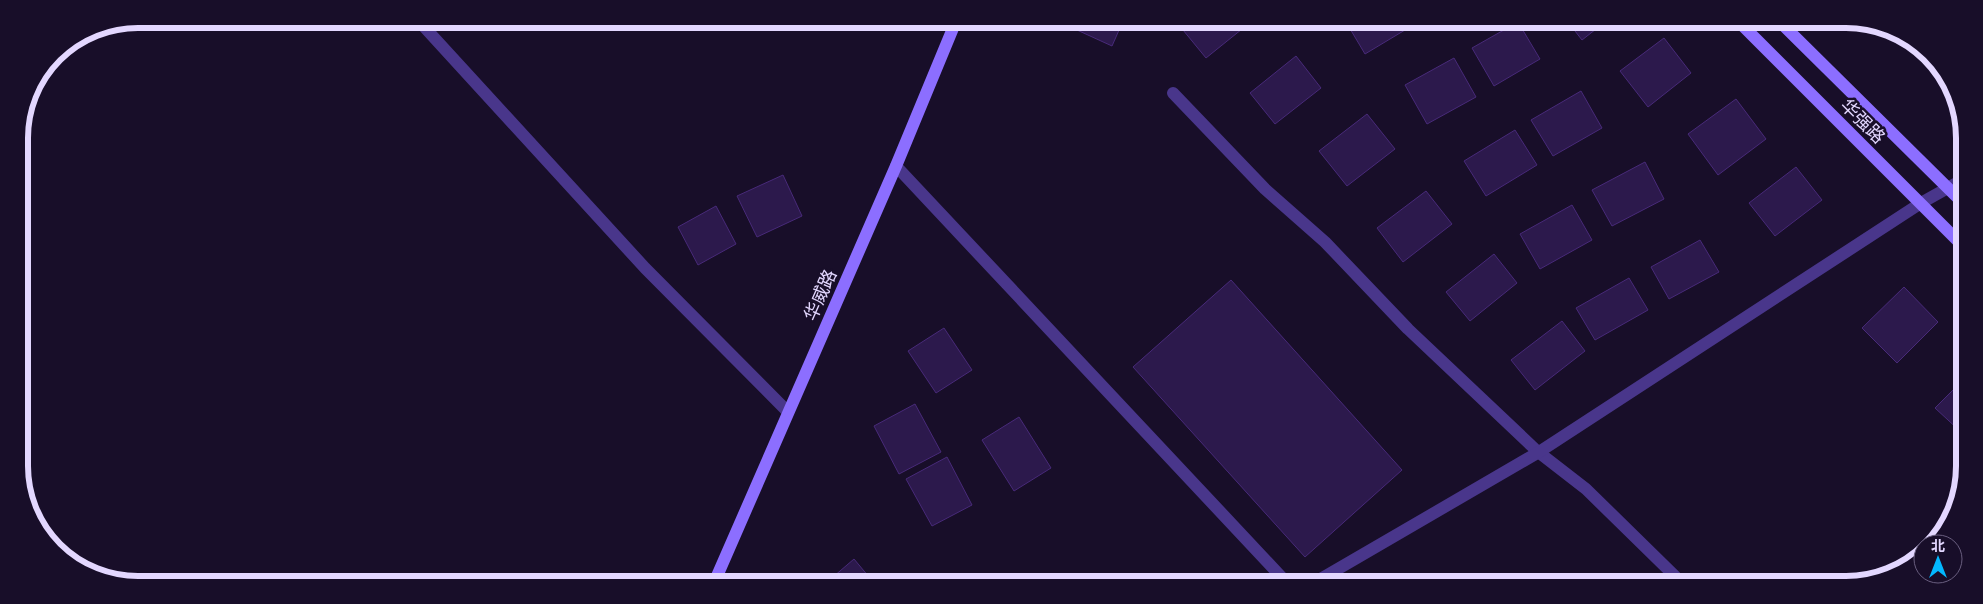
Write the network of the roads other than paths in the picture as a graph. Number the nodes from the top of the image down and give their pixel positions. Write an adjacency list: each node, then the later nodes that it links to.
1 (425, 28): 12 (street)
2 (953, 28): 6 (main road, 华威路)
3 (1745, 28): 10 (main road, 华强路)
4 (1787, 28): 8 (main road, 华强路)
5 (1173, 93): 13 (street)
6 (896, 166): 12 (main road, 华威路); 15 (street)
7 (1956, 183): 8 (street)
8 (1948, 188): 9 (main road, 华强路); 10 (street)
9 (1956, 196)
10 (1921, 203): 11 (main road, 华强路); 13 (street)
11 (1956, 239)
12 (788, 412): 14 (main road, 华威路)
13 (1539, 452): 16 (street); 17 (street)
14 (717, 576)
15 (1280, 576)
16 (1326, 576)
17 (1675, 576)

